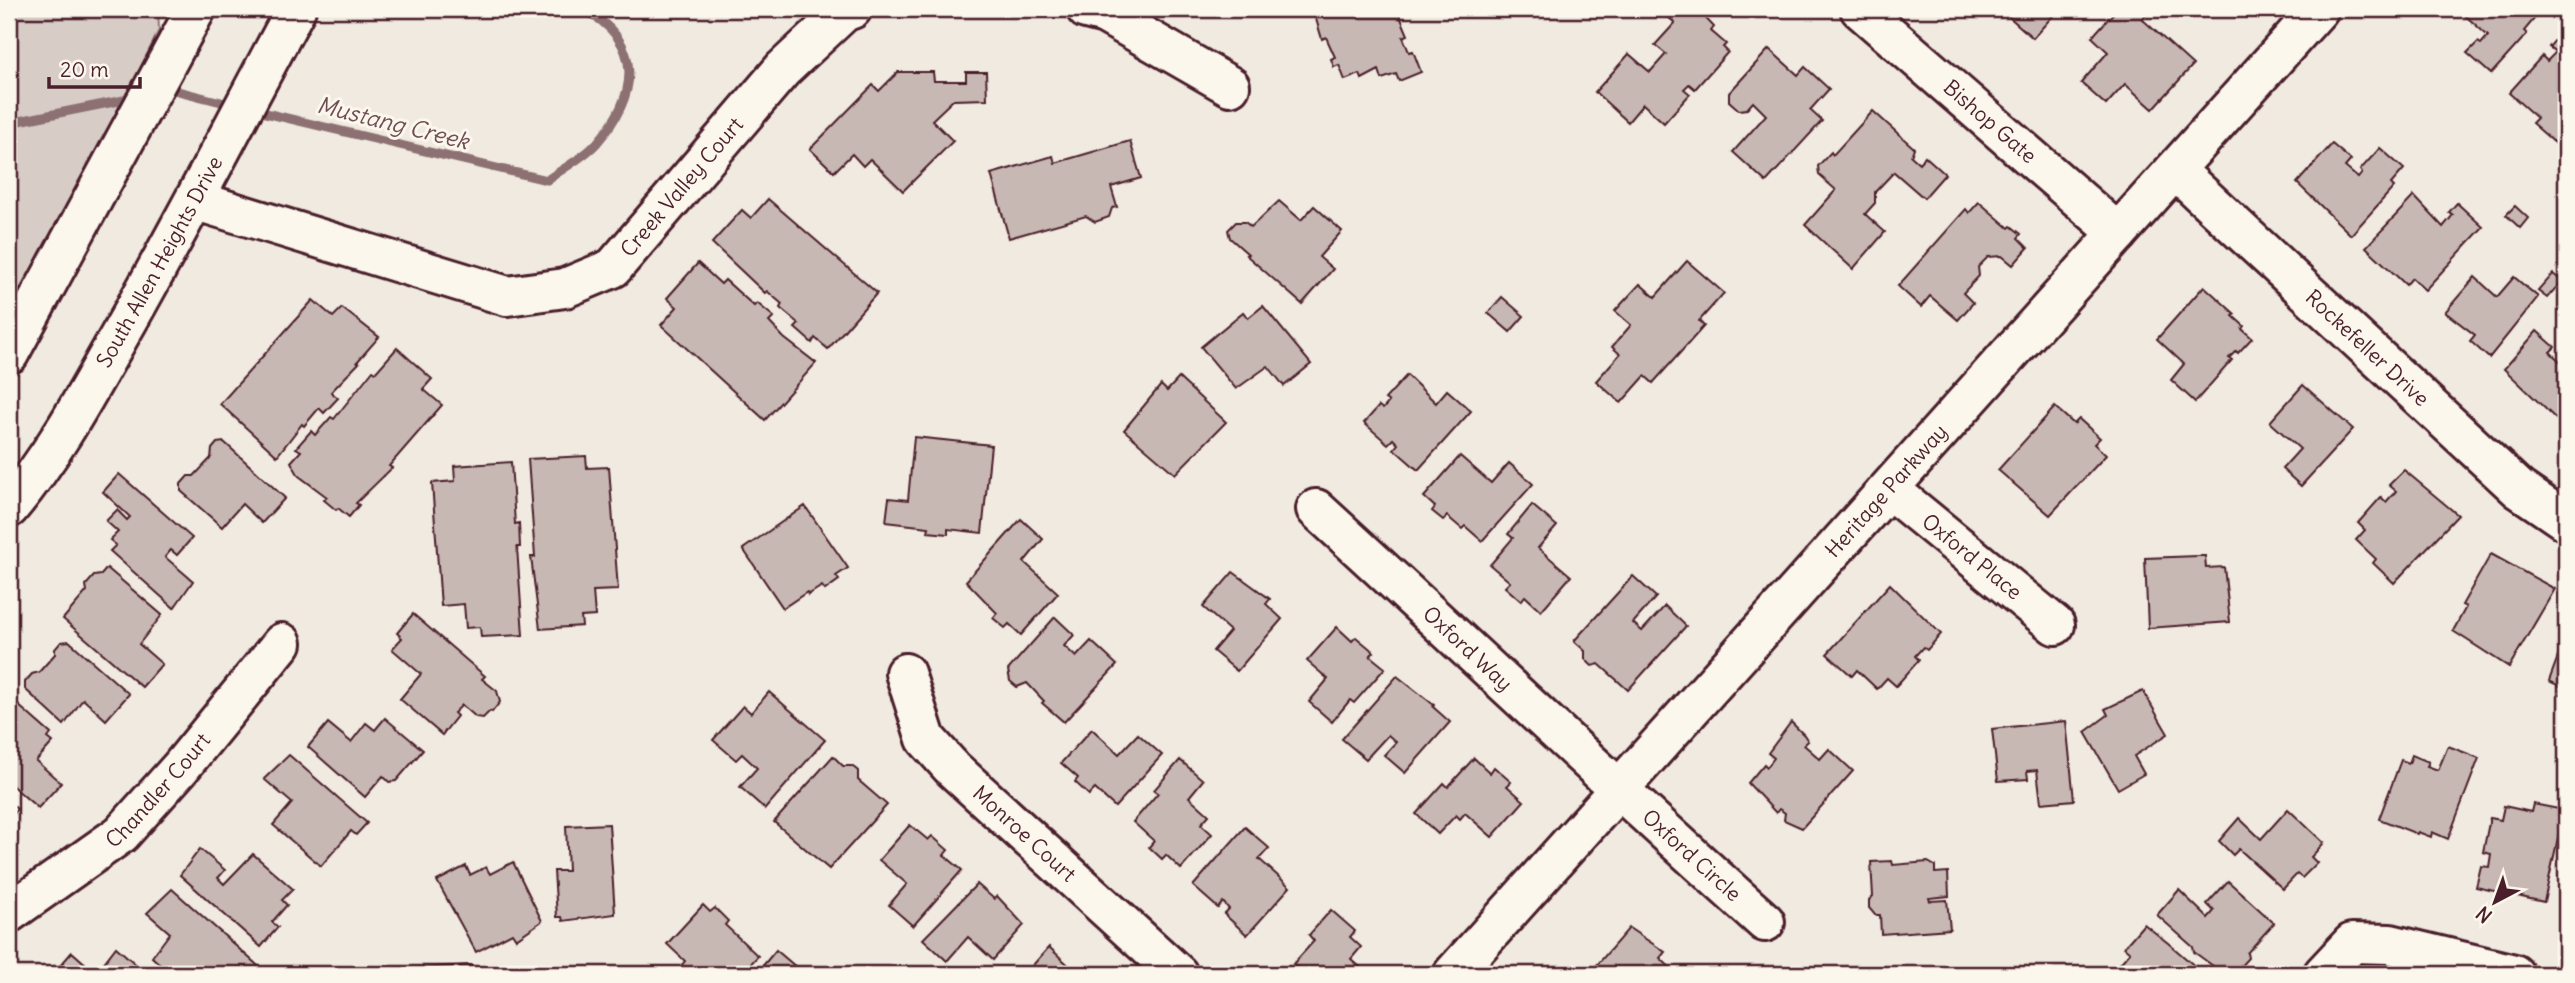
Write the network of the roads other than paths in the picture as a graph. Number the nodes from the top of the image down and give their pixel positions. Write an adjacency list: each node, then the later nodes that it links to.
1 (296, 9): 9 (street, South Allen Heights Drive)
2 (852, 9): 9 (street, Creek Valley Court)
3 (1086, 9): 7 (street)
4 (1860, 9): 10 (street, Bishop Gate)
5 (2319, 9): 8 (street, Heritage Parkway)
6 (189, 20): 11 (street)
7 (1230, 86)
8 (2175, 170): 10 (street, Heritage Parkway); 15 (street, Rockefeller Drive)
9 (204, 186): 13 (street, South Allen Heights Drive)
10 (2118, 233): 12 (street, Heritage Parkway)
11 (9, 354)
12 (1889, 489): 16 (street, Oxford Place); 19 (street, Heritage Parkway)
13 (9, 508)
14 (1316, 509): 19 (street, Oxford Way)
15 (2566, 521)
16 (2056, 625)
17 (282, 643): 20 (street, Chandler Court)
18 (905, 673): 22 (street, Monroe Court)
19 (1618, 791): 21 (street, Oxford Circle); 23 (street, Heritage Parkway)
20 (9, 913)
21 (1765, 922)
22 (1178, 974)
23 (1453, 974)
24 (2323, 974): 25 (street)
25 (2514, 974)

